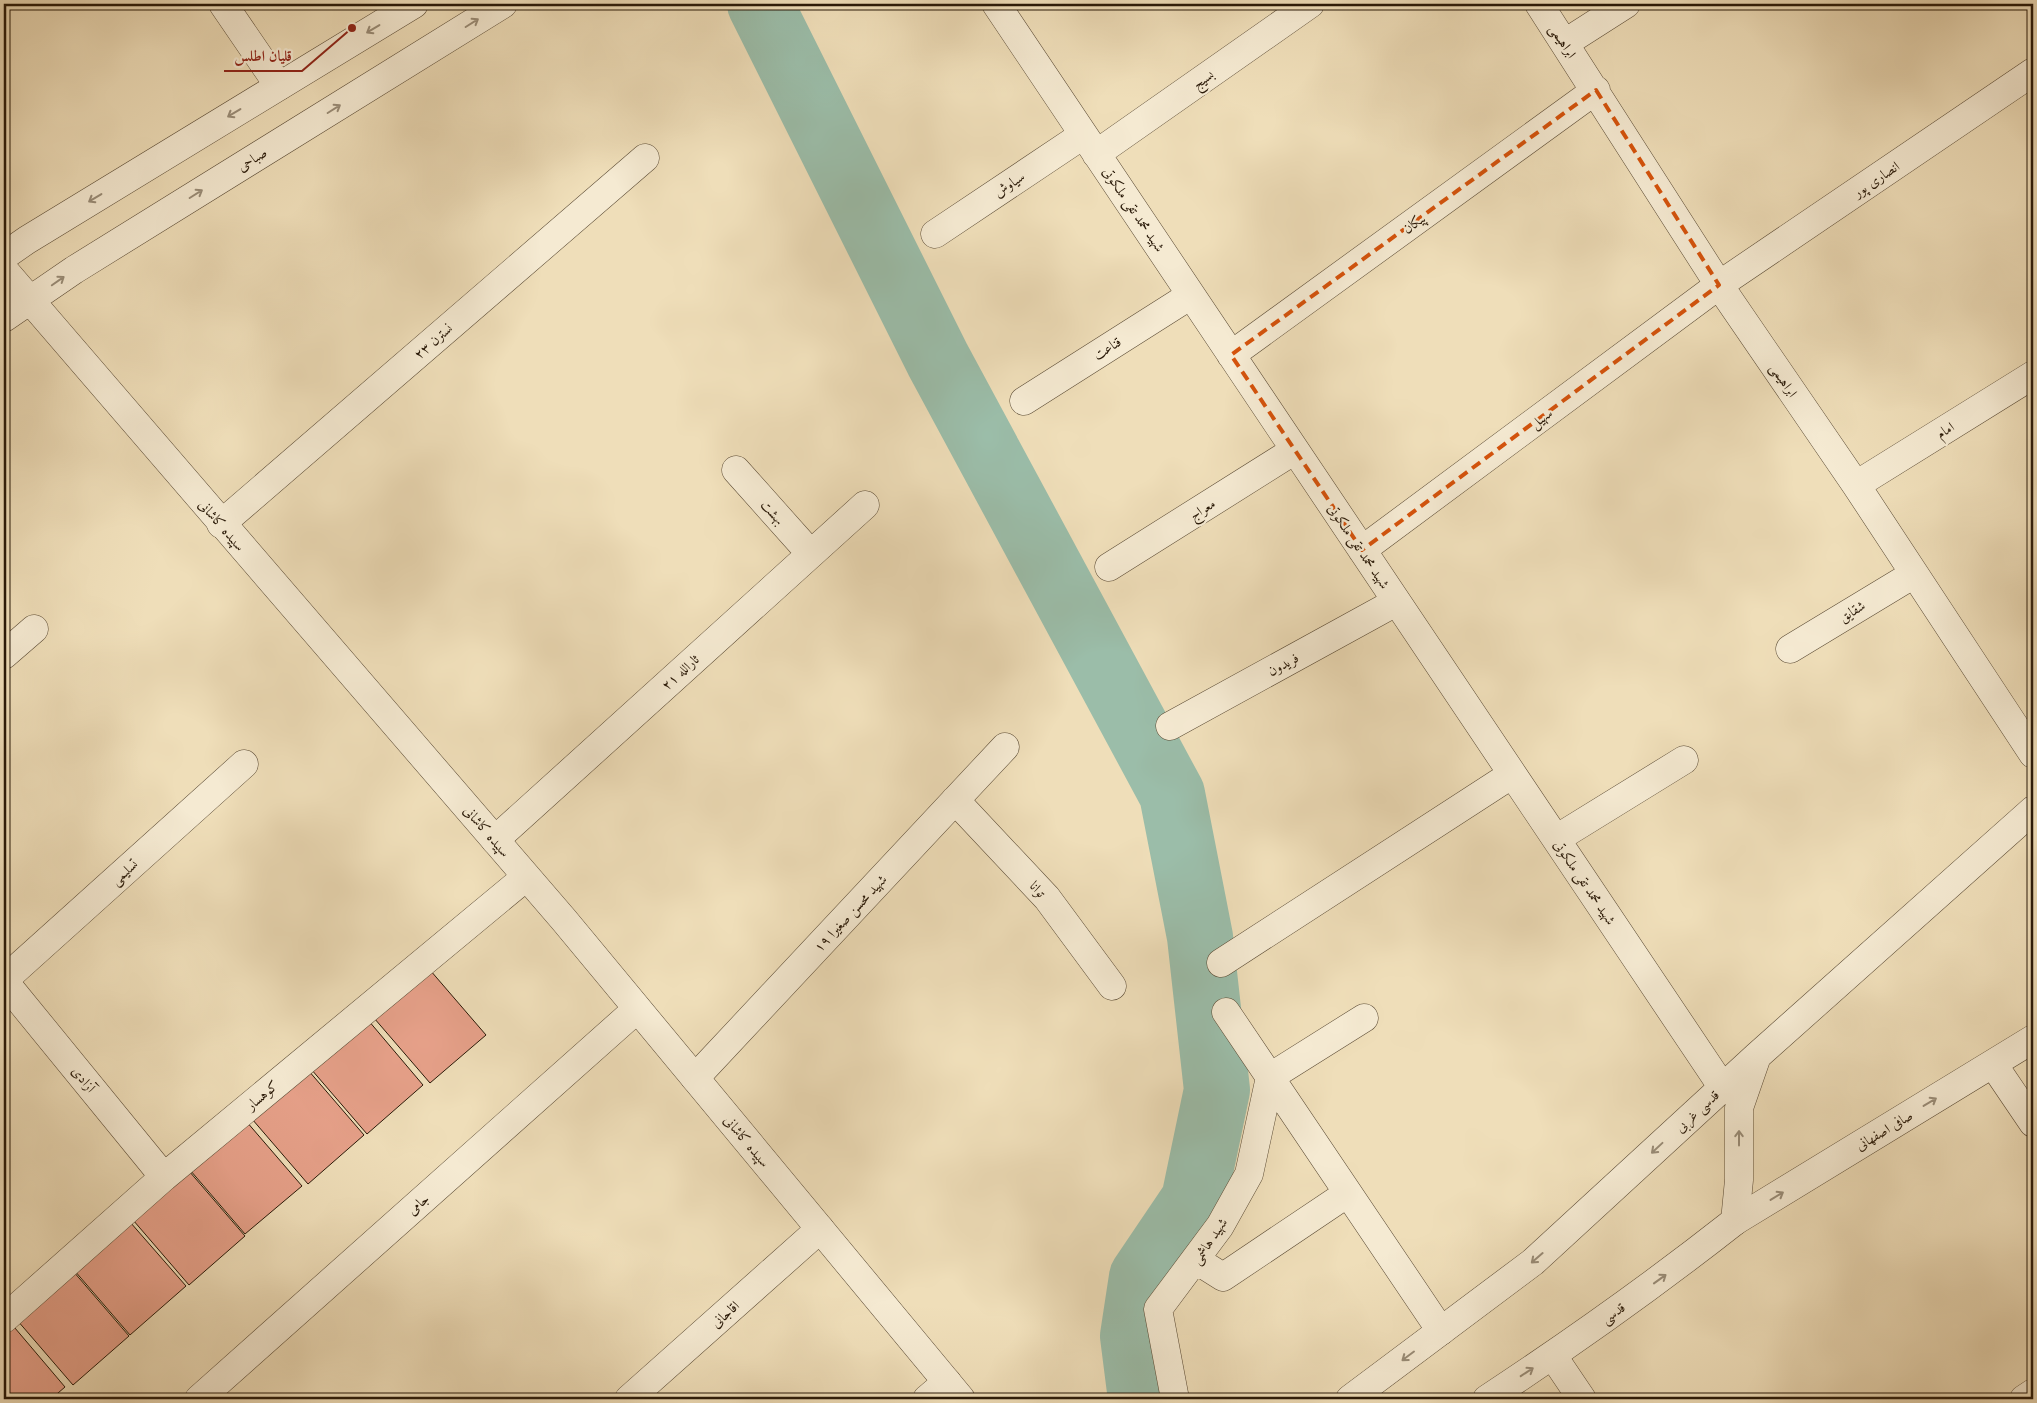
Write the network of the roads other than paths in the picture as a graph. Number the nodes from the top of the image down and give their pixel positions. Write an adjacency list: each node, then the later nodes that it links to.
1 (223, 4): 10 (street)
2 (414, 4): 10 (street, one-way to 10)
3 (503, 4): 19 (street, صباحی, one-way to 3)
4 (996, 4): 12 (street, شهید محمد تقی ملکوتی)
5 (1310, 4): 12 (street, بسیج)
6 (1539, 4): 8 (street, ابراهیمی)
7 (1626, 4): 8 (street)
8 (1565, 43): 11 (street, ابراهیمی)
9 (2033, 72): 17 (street, انصاری پور)
10 (279, 86): 15 (street, one-way to 15)
11 (1596, 90): 17 (street, ابراهیمی); 21 (street, پیکان)
12 (1090, 144): 14 (street, سیاوش); 18 (street, شهید محمد تقی ملکوتی)
13 (645, 158): 28 (street, نسترن ۲۳)
14 (934, 234)
15 (4, 256)
16 (4, 270): 19 (street, سپیده کاشانی)
17 (1719, 286): 26 (street, ابراهیمی); 29 (street, سهیل)
18 (1191, 295): 21 (street, شهید محمد تقی ملکوتی); 23 (street, قناعت)
19 (30, 300): 20 (street, صباحی); 28 (street, سپیده کاشانی)
20 (4, 318)
21 (1231, 356): 24 (street, شهید محمد تقی ملکوتی)
22 (2033, 375): 26 (street, امام)
23 (1024, 401)
24 (1295, 450): 29 (street, شهید محمد تقی ملکوتی); 31 (street, معراج)
25 (736, 470): 30 (street, بهشت)
26 (1856, 485): 32 (street, ابراهیمی)
27 (865, 505): 30 (street, ثارالله ۲۱)
28 (221, 524): 46 (street, سپیده کاشانی)
29 (1362, 550): 33 (street, شهید محمد تقی ملکوتی)
30 (811, 554): 46 (street, ثارالله ۲۱)
31 (1108, 567)
32 (1914, 574): 35 (street, شقایق); 39 (street, ابراهیمی)
33 (1396, 602): 37 (street, فریدون); 42 (street, شهید محمد تقی ملکوتی)
34 (34, 629): 36 (street)
35 (1790, 649)
36 (4, 655)
37 (1170, 726)
38 (1004, 747): 43 (street, شهید محسن صغیرا ۱۹)
39 (2033, 754)
40 (1684, 760): 45 (street)
41 (244, 764): 49 (street, تسلیمی)
42 (1511, 775): 45 (street, شهید محمد تقی ملکوتی); 48 (street)
43 (955, 800): 50 (street, توانا); 58 (street, شهید محسن صغیرا ۱۹)
44 (2033, 810): 55 (street, قدسی غربی)
45 (1556, 839): 59 (street, شهید محمد تقی ملکوتی)
46 (495, 840): 47 (street, سپیده کاشانی)
47 (526, 876): 51 (street, سپیده کاشانی); 61 (street, کوهسار)
48 (1222, 963)
49 (4, 980): 61 (street, آزادی)
50 (1112, 986)
51 (637, 1009): 58 (street, سپیده کاشانی); 71 (street, جامی)
52 (1226, 1012): 57 (street)
53 (1364, 1018): 57 (street)
54 (2033, 1039): 56 (street, صافی اصفهانی)
55 (1757, 1056): 59 (street, قدسی غربی); 63 (street, one-way to 55)
56 (1993, 1064): 60 (street); 63 (street, صافی اصفهانی, one-way to 56)
57 (1270, 1077): 62 (street); 65 (street, شهید هاشمی)
58 (694, 1078): 64 (street, سپیده کاشانی)
59 (1723, 1088): 67 (street, قدسی غربی, one-way to 67)
60 (2033, 1123)
61 (164, 1176): 66 (street, کوهسار)
62 (1348, 1193): 65 (street); 67 (street)
63 (1735, 1222): 68 (street, قدسی, one-way to 63)
64 (820, 1229): 69 (street, سپیده کاشانی); 72 (street, اقاجانی)
65 (1196, 1260): 73 (street, شهید هاشمی)
66 (4, 1319)
67 (1441, 1331): 74 (street, قدسی غربی, one-way to 74)
68 (1553, 1356): 75 (street, قدسی, one-way to 68); 76 (street)
69 (945, 1393)
70 (2033, 1393): 77 (street)
71 (199, 1399)
72 (630, 1399)
73 (1175, 1399)
74 (1350, 1399)
75 (1487, 1399)
76 (1582, 1399)
77 (2024, 1399)

